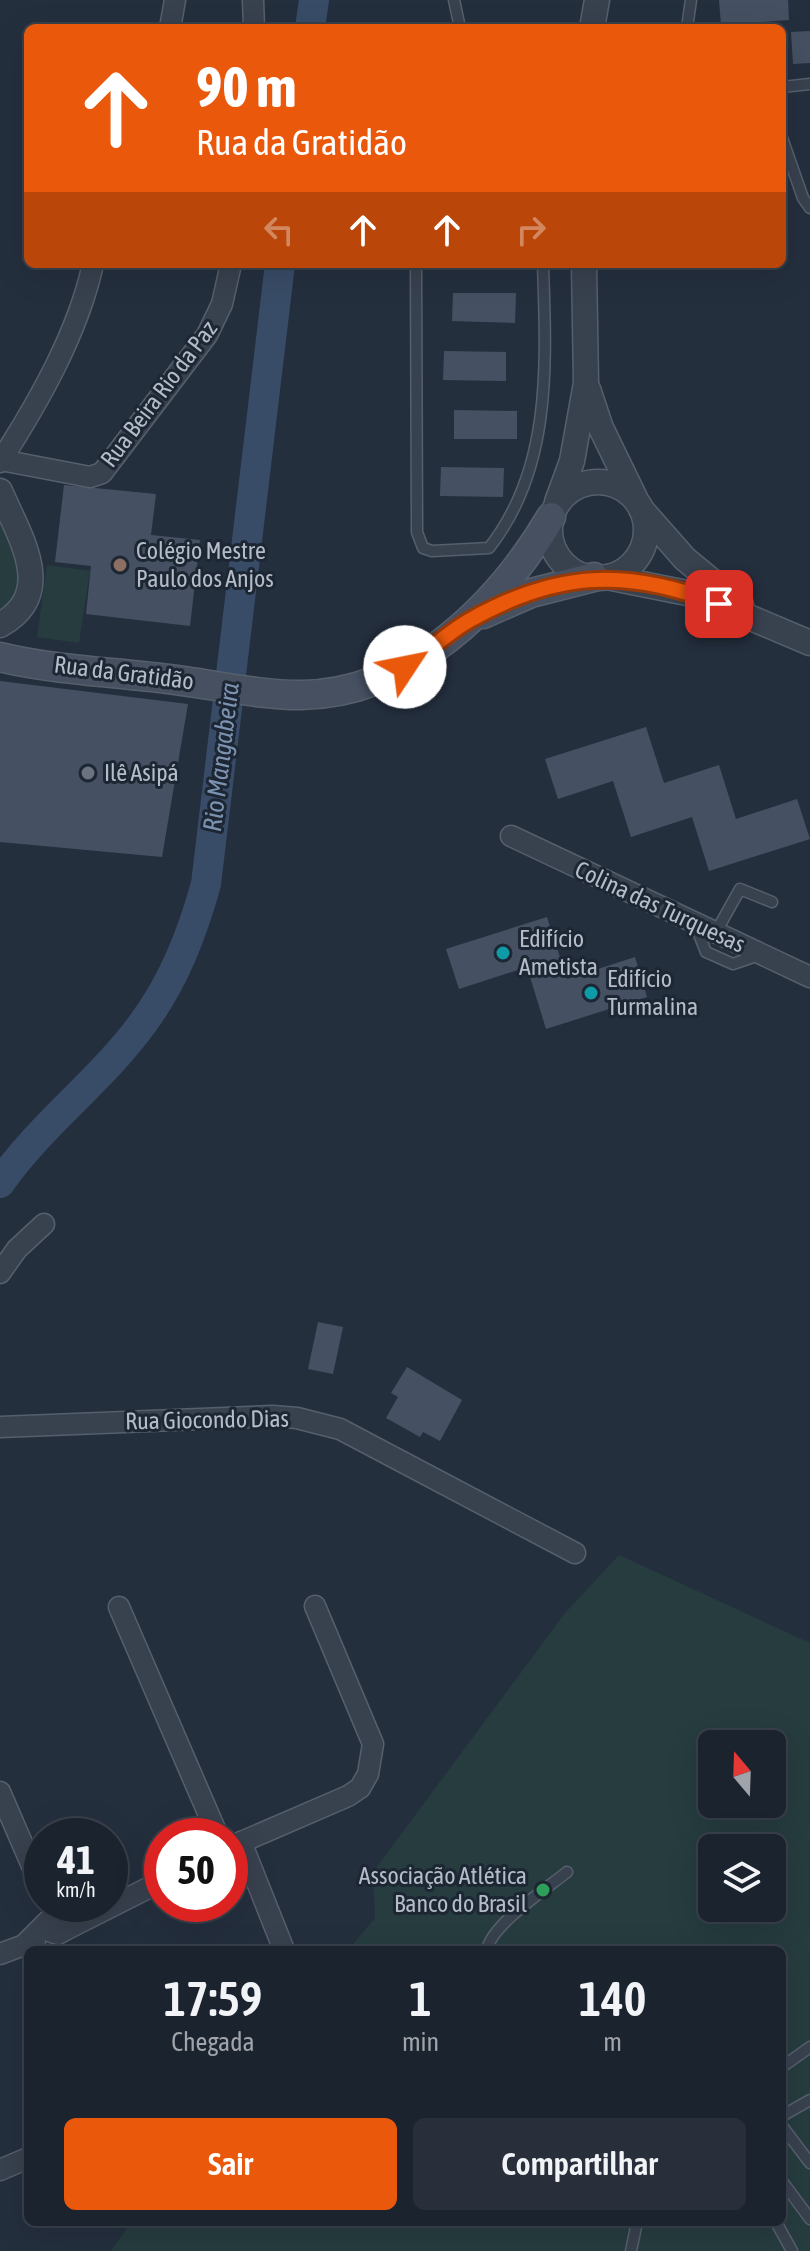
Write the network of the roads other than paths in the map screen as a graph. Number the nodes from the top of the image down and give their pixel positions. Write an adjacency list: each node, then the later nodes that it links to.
1 (175, 0): 6 (street)
2 (253, 0): 7 (street)
3 (454, 0): 8 (lane)
4 (597, 0): 9 (street)
5 (691, 0): 10 (lane)
6 (171, 24)
7 (254, 24)
8 (458, 24)
9 (593, 24)
10 (688, 24)
11 (810, 84): 12 (lane)
12 (786, 87)
13 (786, 149): 14 (lane)
14 (810, 208)
15 (92, 268): 21 (street)
16 (230, 268): 21 (street, Rua Beira Rio da Paz)
17 (416, 268): 18 (lane)
18 (543, 268)
19 (584, 268): 20 (street)
20 (586, 383): 23 (street); 24 (street)
21 (1, 461)
22 (0, 491): 28 (street)
23 (638, 504): 24 (street); 25 (street); 27 (street, Rua da Gratidão)
24 (553, 513): 25 (street); 26 (main road, Rua da Gratidão)
25 (599, 577): 26 (main road, Rua da Gratidão); 27 (street, Rua da Gratidão)
26 (468, 621): 30 (main road, Rua da Gratidão)
27 (762, 621): 29 (street, Rua da Gratidão)
28 (0, 625)
29 (810, 643)
30 (0, 657)
31 (511, 836): 33 (street, Colina das Turquesas)
32 (772, 902): 34 (lane)
33 (694, 922): 34 (street, Colina das Turquesas); 35 (lane)
34 (716, 932): 35 (street, Colina das Turquesas)
35 (761, 954): 36 (street, Colina das Turquesas)
36 (810, 977)
37 (44, 1224): 38 (street)
38 (0, 1273)
39 (0, 1427): 40 (street, Rua Giocondo Dias)
40 (575, 1553)
41 (315, 1606): 45 (street)
42 (119, 1607): 44 (street)
43 (0, 1792): 46 (street)
44 (210, 1818)
45 (248, 1839)
46 (24, 1847)
47 (567, 1872): 51 (lane)
48 (248, 1873): 50 (street)
49 (50, 1922): 52 (street)
50 (282, 1946)
51 (488, 1946)
52 (0, 1954)
53 (810, 2047): 54 (lane)
54 (786, 2064)
55 (810, 2100): 56 (lane)
56 (786, 2114)
57 (786, 2131): 59 (lane)
58 (24, 2160): 60 (street)
59 (810, 2163)
60 (0, 2170)
61 (786, 2186): 62 (lane)
62 (810, 2219)
63 (636, 2226): 65 (lane)
64 (778, 2226): 66 (lane)
65 (631, 2251)
66 (792, 2251)

